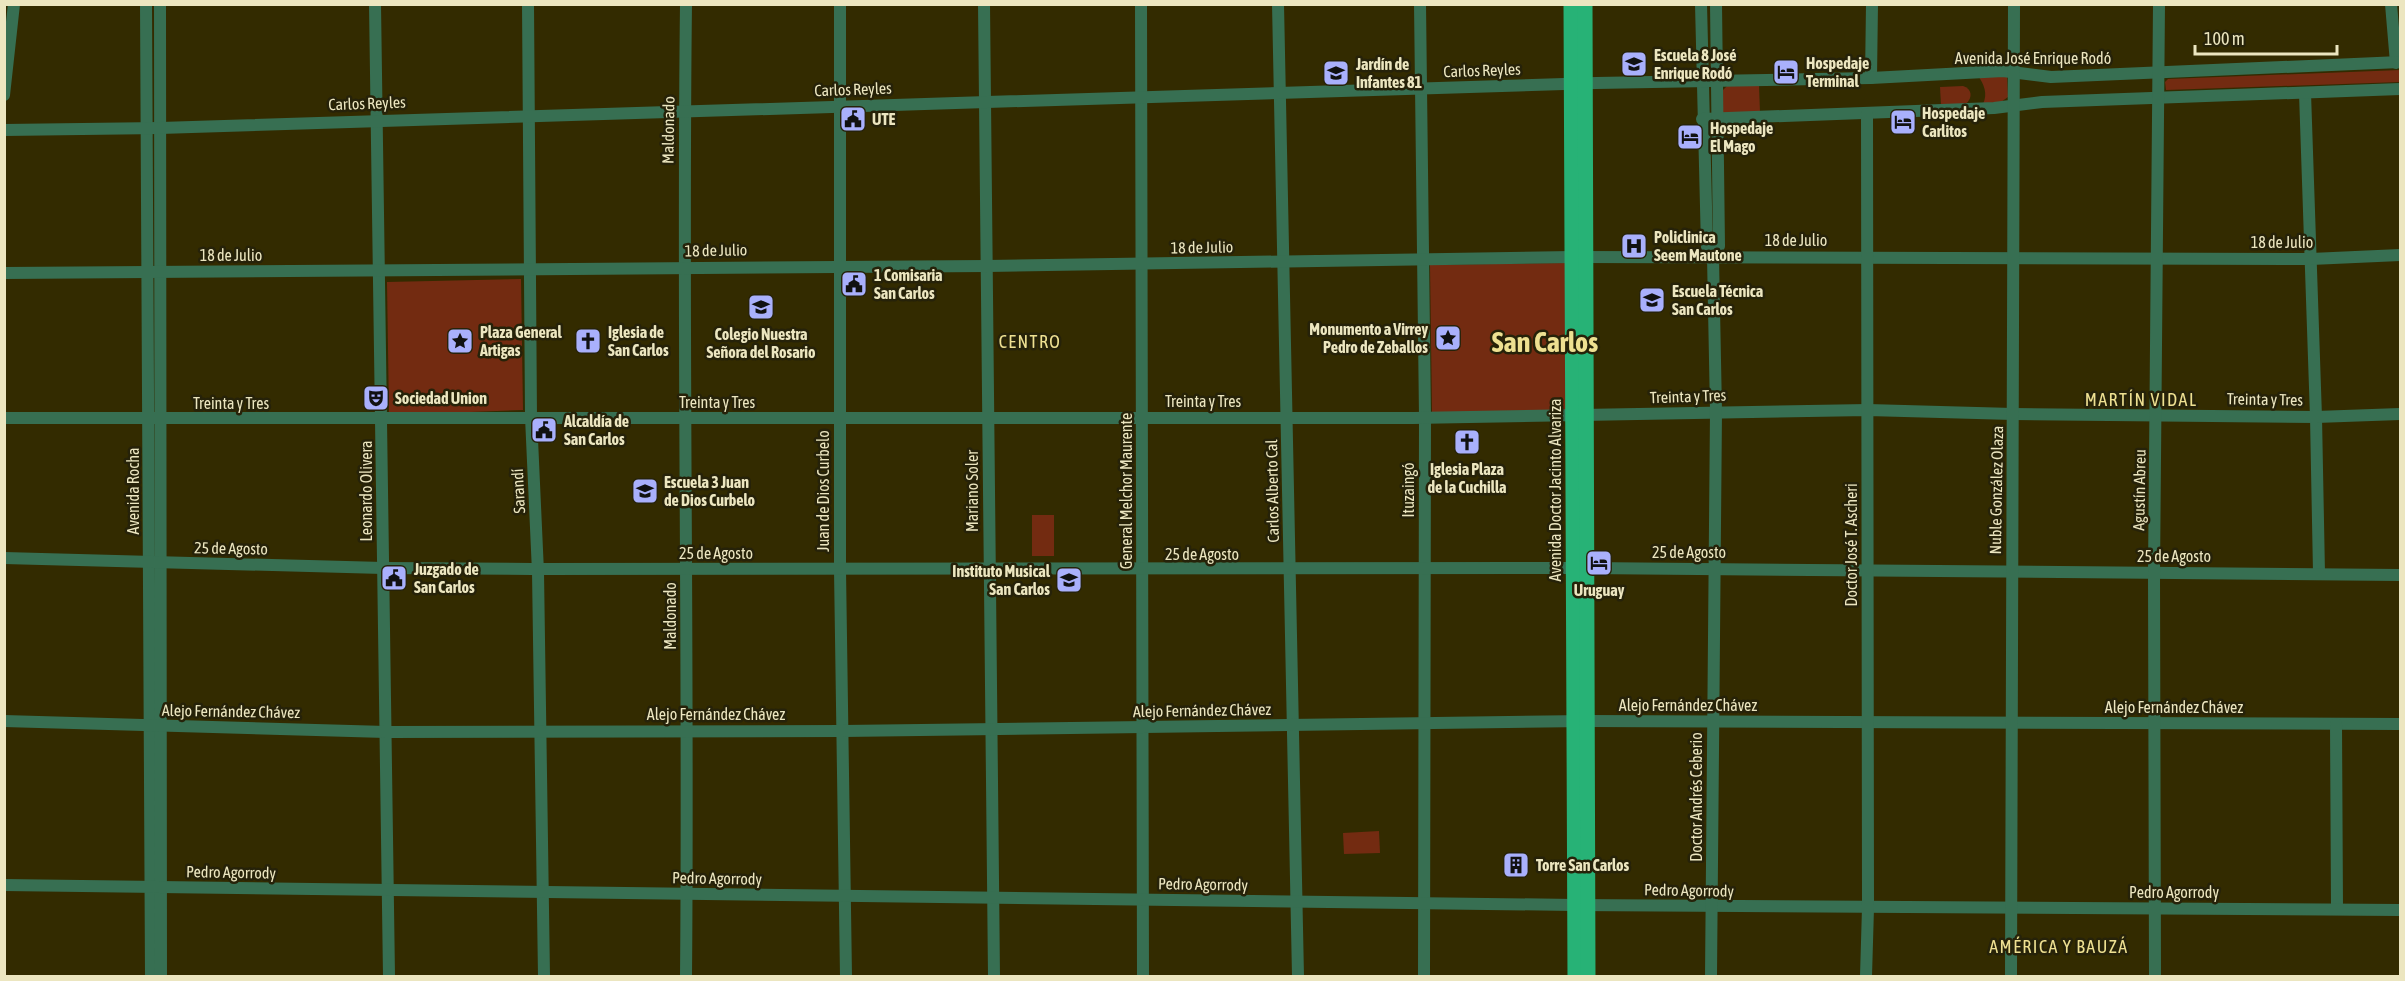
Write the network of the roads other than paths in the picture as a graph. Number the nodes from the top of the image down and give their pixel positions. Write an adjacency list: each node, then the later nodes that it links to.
1 (14, 4): 31 (street)
2 (146, 4): 43 (street, Avenida Rocha)
3 (160, 4): 44 (street, Avenida Rocha)
4 (375, 4): 42 (street, Leonardo Olivera)
5 (528, 4): 39 (street, Sarandí)
6 (686, 4): 37 (street, Maldonado)
7 (840, 4): 35 (street, Juan de Dios Curbelo)
8 (984, 4): 34 (street, Mariano Soler)
9 (1141, 4): 32 (street, General Melchor Maurente)
10 (1278, 4): 29 (street, Carlos Alberto Cal)
11 (1420, 4): 27 (street, Ituzaingó)
12 (1570, 4): 26 (main road, Avenida Doctor Jacinto Alvariza)
13 (1585, 4): 26 (main road, Avenida Doctor Jacinto Alvariza)
14 (1701, 4): 24 (street, Doctor Andrés Ceberio)
15 (1716, 4): 25 (street, Doctor Andrés Ceberio)
16 (1872, 4): 23 (street)
17 (2014, 4): 21 (street, Nuble González Olaza)
18 (2159, 4): 22 (street, Agustín Abreu)
19 (2391, 4): 20 (street)
20 (2398, 62): 22 (street, Avenida José Enrique Rodó)
21 (2013, 71): 22 (street, Avenida José Enrique Rodó); 23 (street, Avenida José Enrique Rodó); 36 (street, Nuble González Olaza)
22 (2159, 73): 33 (street, Agustín Abreu)
23 (1870, 78): 25 (street, Avenida José Enrique Rodó)
24 (1702, 81): 25 (street, Avenida José Enrique Rodó); 26 (street, Carlos Reyles); 40 (street, Doctor Andrés Ceberio)
25 (1717, 81): 41 (street, Doctor Andrés Ceberio)
26 (1578, 83): 27 (street, Carlos Reyles); 48 (main road, Avenida Doctor Jacinto Alvariza)
27 (1421, 89): 29 (street, Carlos Reyles); 53 (street, Ituzaingó)
28 (2400, 89): 30 (street)
29 (1280, 93): 32 (street, Carlos Reyles); 54 (street, Carlos Alberto Cal)
30 (2305, 93): 33 (street); 52 (street)
31 (4, 95)
32 (1141, 97): 34 (street, Carlos Reyles); 55 (street, General Melchor Maurente)
33 (2159, 97): 36 (street); 51 (street, Agustín Abreu)
34 (985, 102): 35 (street, Carlos Reyles); 57 (street, Mariano Soler)
35 (840, 106): 37 (street, Carlos Reyles); 56 (street, Juan de Dios Curbelo)
36 (2013, 107): 38 (street); 50 (street, Nuble González Olaza)
37 (684, 110): 39 (street, Carlos Reyles); 58 (street, Maldonado)
38 (1867, 114): 41 (street); 47 (street, Doctor José T. Ascheri)
39 (528, 115): 42 (street, Carlos Reyles); 59 (street, Sarandí)
40 (1702, 119): 41 (street); 49 (street, Doctor Andrés Ceberio)
41 (1717, 119): 49 (street, Doctor Andrés Ceberio)
42 (377, 120): 44 (street, Carlos Reyles); 60 (street, Leonardo Olivera)
43 (146, 128): 44 (street, Carlos Reyles); 45 (street, Carlos Reyles); 61 (street, Avenida Rocha)
44 (160, 128): 62 (street, Avenida Rocha)
45 (4, 130)
46 (2400, 255): 52 (street, 18 de Julio)
47 (1867, 256): 49 (street, 18 de Julio); 50 (street, 18 de Julio); 64 (street, Doctor José T. Ascheri)
48 (1580, 257): 49 (street, 18 de Julio); 53 (street, 18 de Julio); 69 (main road, Avenida Doctor Jacinto Alvariza)
49 (1713, 257): 65 (street, Doctor Andrés Ceberio)
50 (2012, 258): 51 (street, 18 de Julio); 66 (street, Nuble González Olaza)
51 (2157, 259): 52 (street, 18 de Julio); 67 (street, Agustín Abreu)
52 (2312, 259): 72 (street)
53 (1425, 261): 54 (street, 18 de Julio); 71 (street, Ituzaingó)
54 (1284, 262): 55 (street, 18 de Julio); 78 (street, Carlos Alberto Cal)
55 (1142, 264): 57 (street, 18 de Julio); 77 (street, General Melchor Maurente)
56 (838, 265): 57 (street, 18 de Julio); 58 (street, 18 de Julio); 81 (street, Juan de Dios Curbelo)
57 (987, 266): 76 (street, Mariano Soler)
58 (683, 267): 59 (street, 18 de Julio); 75 (street, Maldonado)
59 (529, 269): 60 (street, 18 de Julio); 70 (street, Sarandí)
60 (380, 271): 62 (street, 18 de Julio); 74 (street, Leonardo Olivera)
61 (147, 272): 62 (street, 18 de Julio); 63 (street, 18 de Julio); 79 (street, Avenida Rocha)
62 (161, 272): 80 (street, Avenida Rocha)
63 (4, 273)
64 (1868, 410): 65 (street, Treinta y Tres); 66 (street, Treinta y Tres); 94 (street, Doctor José T. Ascheri)
65 (1716, 411): 69 (street, Treinta y Tres); 90 (street, Doctor Andrés Ceberio)
66 (2013, 414): 67 (street, Treinta y Tres); 95 (street, Nuble González Olaza)
67 (2156, 414): 72 (street, Treinta y Tres); 96 (street, Agustín Abreu)
68 (2400, 414): 72 (street, Treinta y Tres)
69 (1580, 416): 71 (street, Treinta y Tres); 85 (main road, Avenida Doctor Jacinto Alvariza)
70 (531, 417): 74 (street, Treinta y Tres); 75 (street, Treinta y Tres); 86 (street, Sarandí)
71 (1425, 417): 78 (street, Treinta y Tres); 89 (street, Ituzaingó)
72 (2316, 417): 97 (street)
73 (4, 418): 79 (street, Treinta y Tres)
74 (382, 418): 80 (street, Treinta y Tres); 84 (street, Leonardo Olivera)
75 (684, 418): 81 (street, Treinta y Tres); 87 (street, Maldonado)
76 (988, 418): 77 (street, Treinta y Tres); 81 (street, Treinta y Tres); 88 (street, Mariano Soler)
77 (1143, 418): 78 (street, Treinta y Tres); 92 (street, General Melchor Maurente)
78 (1287, 418): 93 (street, Carlos Alberto Cal)
79 (149, 419): 80 (street, Treinta y Tres); 83 (street, Avenida Rocha)
80 (162, 419): 83 (street, Avenida Rocha)
81 (839, 419): 91 (street, Juan de Dios Curbelo)
82 (4, 558): 83 (street, 25 de Agosto)
83 (156, 563): 84 (street, 25 de Agosto); 109 (street, Avenida Rocha)
84 (383, 568): 86 (street, 25 de Agosto); 114 (street, Leonardo Olivera)
85 (1579, 568): 89 (street, 25 de Agosto); 90 (street, 25 de Agosto); 100 (main road, Avenida Doctor Jacinto Alvariza)
86 (538, 569): 87 (street, 25 de Agosto); 115 (street, Sarandí)
87 (686, 569): 91 (street, 25 de Agosto); 112 (street, Maldonado)
88 (989, 569): 91 (street, 25 de Agosto); 92 (street, 25 de Agosto); 111 (street, Mariano Soler)
89 (1425, 569): 93 (street, 25 de Agosto); 104 (street, Ituzaingó)
90 (1715, 569): 94 (street, 25 de Agosto); 101 (street, Doctor Andrés Ceberio)
91 (840, 570): 113 (street, Juan de Dios Curbelo)
92 (1143, 570): 93 (street, 25 de Agosto); 110 (street, General Melchor Maurente)
93 (1290, 570): 108 (street, Carlos Alberto Cal)
94 (1868, 570): 95 (street, 25 de Agosto); 102 (street, Doctor José T. Ascheri)
95 (2011, 572): 96 (street, 25 de Agosto); 103 (street, Nuble González Olaza)
96 (2154, 573): 97 (street, 25 de Agosto); 105 (street, Agustín Abreu)
97 (2319, 573): 98 (street, 25 de Agosto)
98 (2400, 575)
99 (4, 721): 109 (street, Alejo Fernández Chávez)
100 (1579, 721): 101 (street, Alejo Fernández Chávez); 104 (street, Alejo Fernández Chávez); 126 (main road, Avenida Doctor Jacinto Alvariza)
101 (1713, 721): 102 (street, Alejo Fernández Chávez); 127 (street, Doctor Andrés Ceberio)
102 (1868, 722): 103 (street, Alejo Fernández Chávez); 128 (street, Doctor José T. Ascheri)
103 (2011, 722): 105 (street, Alejo Fernández Chávez); 130 (street, Nuble González Olaza)
104 (1425, 723): 108 (street, Alejo Fernández Chávez); 125 (street, Ituzaingó)
105 (2154, 723): 106 (street, Alejo Fernández Chávez); 129 (street, Agustín Abreu)
106 (2336, 724): 107 (street, Alejo Fernández Chávez); 131 (street)
107 (2400, 724)
108 (1293, 725): 110 (street, Alejo Fernández Chávez); 124 (street, Carlos Alberto Cal)
109 (156, 726): 114 (street, Alejo Fernández Chávez); 117 (street, Avenida Rocha)
110 (1143, 727): 111 (street, Alejo Fernández Chávez); 123 (street, General Melchor Maurente)
111 (991, 729): 113 (street, Alejo Fernández Chávez); 122 (street, Mariano Soler)
112 (686, 731): 113 (street, Alejo Fernández Chávez); 115 (street, Alejo Fernández Chávez); 120 (street, Maldonado)
113 (843, 731): 121 (street, Juan de Dios Curbelo)
114 (386, 732): 115 (street, Alejo Fernández Chávez); 118 (street, Leonardo Olivera)
115 (539, 732): 119 (street, Sarandí)
116 (4, 885): 117 (street, Pedro Agorrody)
117 (157, 888): 118 (street, Pedro Agorrody); 133 (street, Avenida Rocha); 134 (street, Avenida Rocha)
118 (388, 890): 119 (street, Pedro Agorrody); 135 (street, Leonardo Olivera)
119 (542, 892): 120 (street, Pedro Agorrody); 136 (street, Sarandí)
120 (687, 894): 121 (street, Pedro Agorrody); 137 (street, Maldonado)
121 (846, 895): 122 (street, Pedro Agorrody); 138 (street, Juan de Dios Curbelo)
122 (992, 898): 123 (street, Pedro Agorrody); 139 (street, Mariano Soler)
123 (1143, 900): 124 (street, Pedro Agorrody); 140 (street, General Melchor Maurente)
124 (1296, 902): 125 (street, Pedro Agorrody); 141 (street, Carlos Alberto Cal)
125 (1424, 903): 126 (street, Pedro Agorrody); 142 (street, Ituzaingó)
126 (1581, 906): 127 (street, Pedro Agorrody); 143 (main road, Avenida Doctor Jacinto Alvariza); 144 (main road, Avenida Doctor Jacinto Alvariza)
127 (1712, 907): 128 (street, Pedro Agorrody); 145 (street, Doctor Andrés Ceberio)
128 (1868, 908): 130 (street, Pedro Agorrody); 146 (street, Doctor José T. Ascheri)
129 (2155, 908): 130 (street, Pedro Agorrody); 131 (street, Pedro Agorrody); 148 (street, Agustín Abreu)
130 (2012, 909): 147 (street, Nuble González Olaza)
131 (2337, 909): 132 (street, Pedro Agorrody)
132 (2400, 910)
133 (151, 976)
134 (161, 976)
135 (389, 976)
136 (544, 976)
137 (686, 976)
138 (846, 976)
139 (994, 976)
140 (1143, 976)
141 (1298, 976)
142 (1424, 976)
143 (1575, 976)
144 (1588, 976)
145 (1711, 976)
146 (1866, 976)
147 (2011, 976)
148 (2155, 976)

